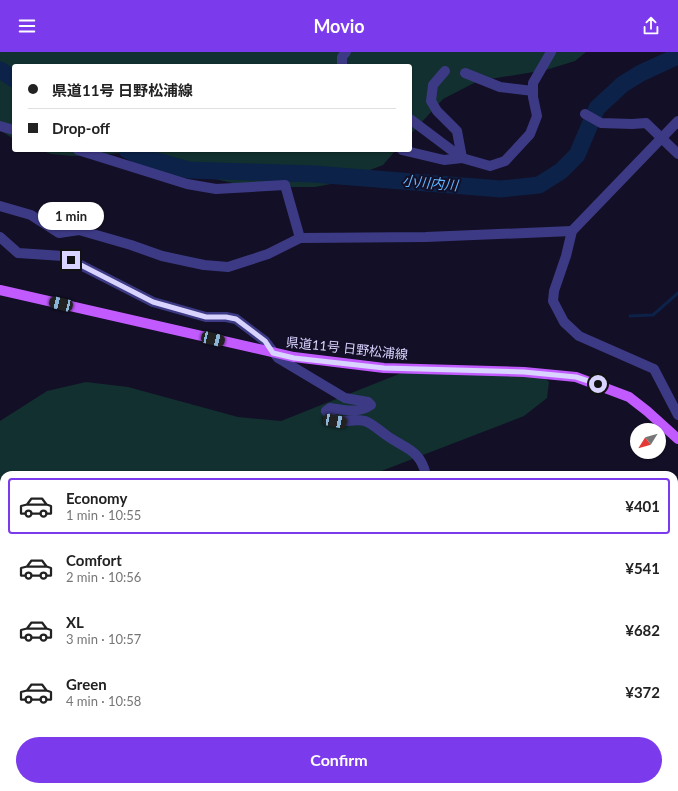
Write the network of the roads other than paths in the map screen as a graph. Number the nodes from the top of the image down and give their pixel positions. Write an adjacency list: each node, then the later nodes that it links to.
1 (346, 52): 3 (street)
2 (550, 52): 6 (street)
3 (342, 64)
4 (445, 71): 16 (street)
5 (464, 73): 6 (street)
6 (533, 91): 16 (street)
7 (585, 114): 12 (street)
8 (412, 120): 16 (street)
9 (678, 121): 12 (street)
10 (0, 126): 11 (street)
11 (12, 129)
12 (661, 138): 15 (street); 18 (street)
13 (84, 152): 20 (street)
14 (410, 152): 16 (street)
15 (678, 154)
16 (462, 158)
17 (0, 206): 20 (street)
18 (572, 231): 20 (street); 23 (street)
19 (0, 238): 22 (street)
20 (300, 238)
21 (0, 290): 22 (main road, 県道11号 日野松浦線)
22 (273, 353): 24 (main road, 県道11号 日野松浦線); 25 (street)
23 (678, 415)
24 (678, 439)
25 (425, 471)

